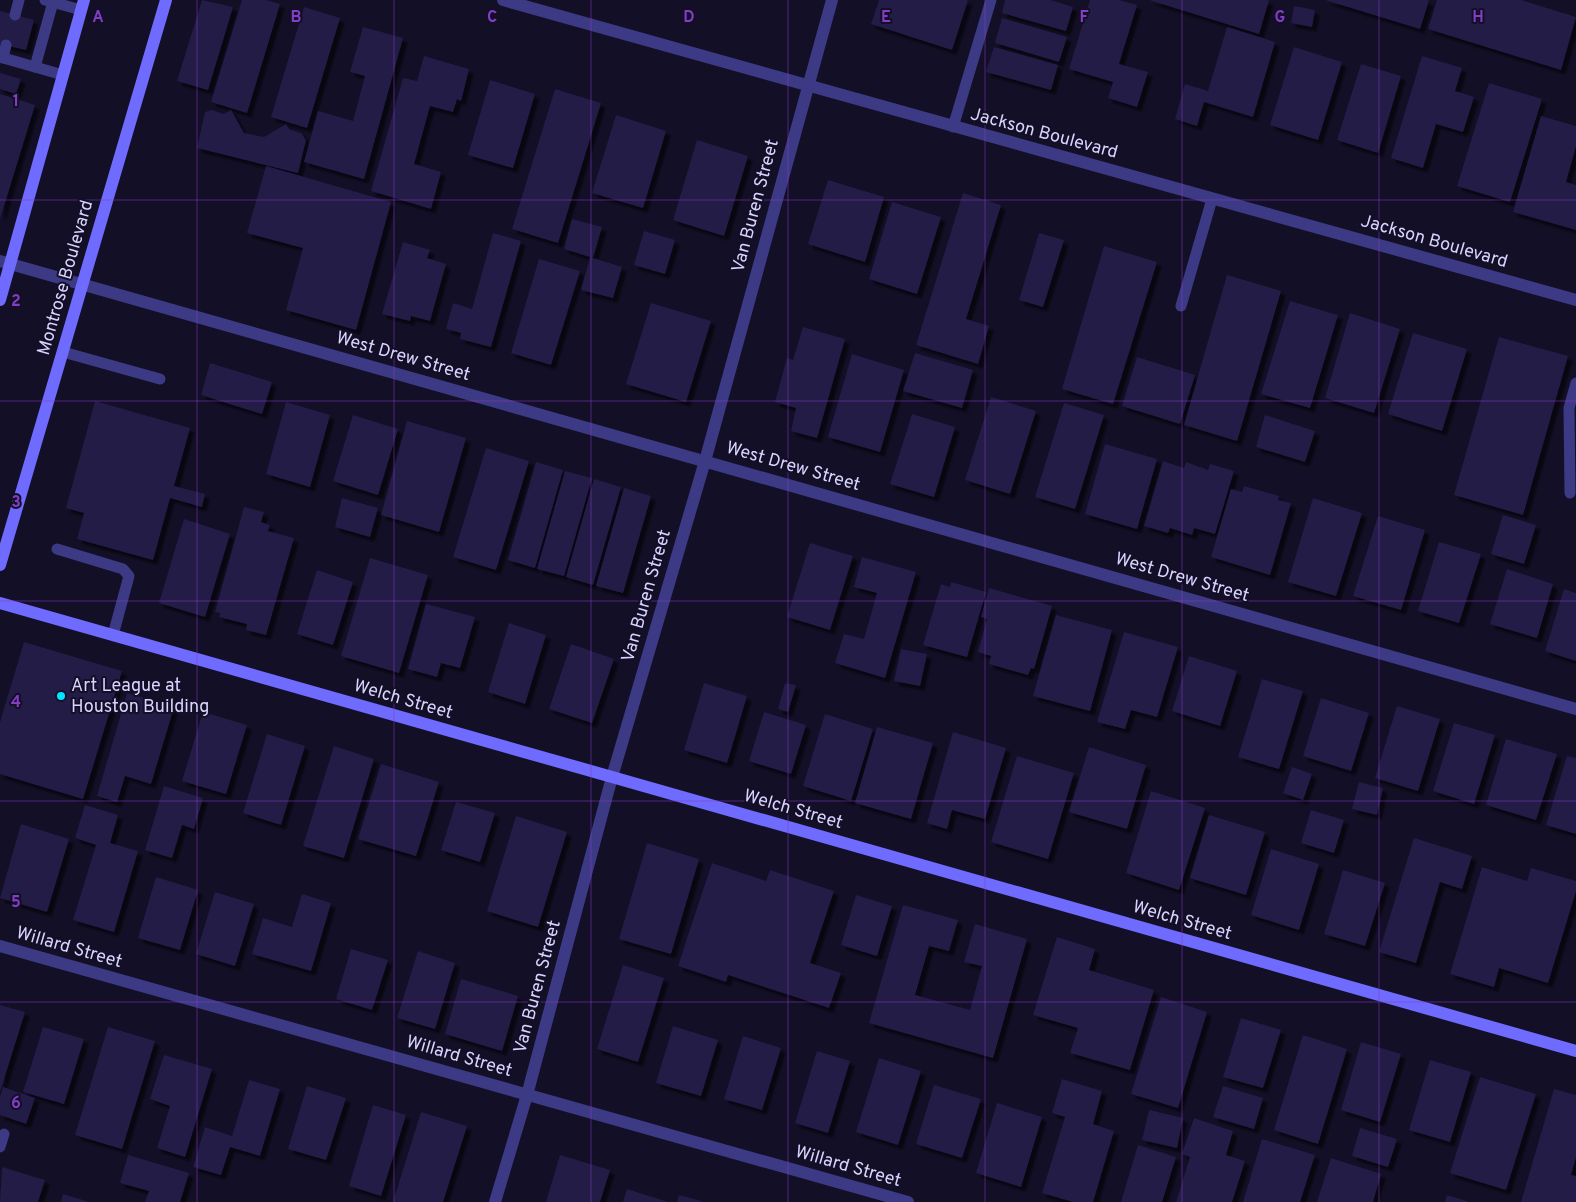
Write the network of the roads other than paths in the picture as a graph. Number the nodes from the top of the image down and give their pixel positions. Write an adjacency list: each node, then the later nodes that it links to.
1 (19, 0): 8 (lane)
2 (166, 0): 17 (street, Montrose Boulevard)
3 (503, 0): 13 (street, Jackson Boulevard)
4 (832, 0): 13 (street, Van Buren Street)
5 (991, 0): 14 (lane)
6 (49, 1): 7 (lane); 11 (lane)
7 (82, 5): 12 (street)
8 (14, 14)
9 (6, 46): 10 (lane)
10 (1, 58): 11 (lane)
11 (35, 68): 12 (lane)
12 (63, 75): 16 (street)
13 (806, 86): 14 (street, Jackson Boulevard); 24 (street, Van Buren Street)
14 (953, 127): 15 (street, Jackson Boulevard)
15 (1212, 199): 19 (street, Jackson Boulevard); 20 (lane)
16 (5, 262): 17 (street, West Drew Street); 18 (street)
17 (82, 284): 21 (street, Montrose Boulevard); 24 (street, West Drew Street)
18 (0, 300)
19 (1576, 300)
20 (1181, 306)
21 (63, 352): 22 (lane); 27 (street, Montrose Boulevard)
22 (160, 379)
23 (1576, 383): 25 (lane)
24 (705, 461): 30 (street, West Drew Street); 31 (street, Van Buren Street)
25 (1570, 493)
26 (56, 549): 29 (lane)
27 (0, 565)
28 (0, 604): 29 (street, Welch Street)
29 (113, 635): 31 (street, Welch Street)
30 (1576, 709)
31 (612, 777): 33 (street, Welch Street); 34 (street, Van Buren Street)
32 (0, 946): 34 (street, Willard Street)
33 (1576, 1051)
34 (526, 1094): 37 (street, Van Buren Street); 38 (street, Willard Street)
35 (4, 1134): 36 (lane)
36 (0, 1147)
37 (495, 1202)
38 (908, 1202)

